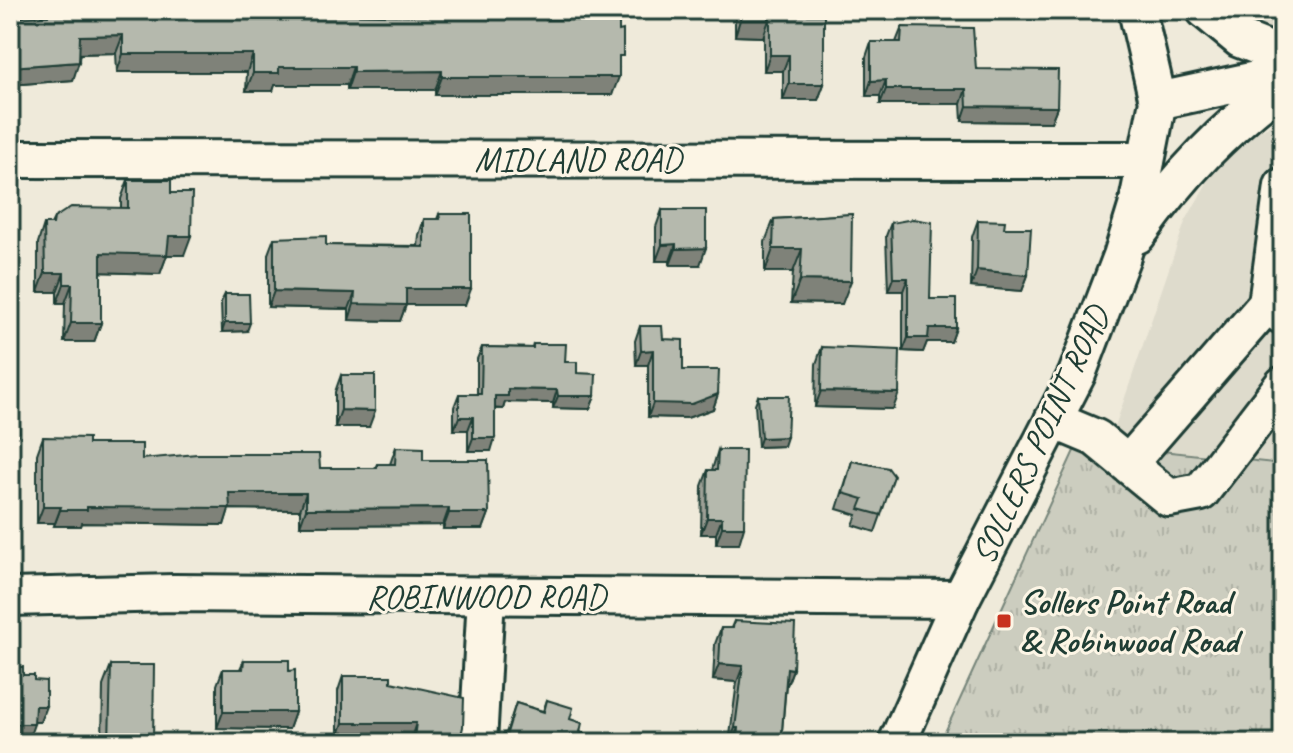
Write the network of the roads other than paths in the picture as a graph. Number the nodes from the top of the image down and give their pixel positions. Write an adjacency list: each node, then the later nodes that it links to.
1 (1137, 10): 6 (street)
2 (1205, 10): 3 (street)
3 (1283, 56)
4 (1283, 74): 6 (street)
5 (1283, 84): 10 (street)
6 (1158, 101): 8 (street, SOLLERS POINT ROAD)
7 (10, 159): 8 (street, MIDLAND ROAD)
8 (1146, 160): 10 (street, SOLLERS POINT ROAD)
9 (1283, 186): 11 (street)
10 (1122, 256): 13 (street, SOLLERS POINT ROAD)
11 (1275, 310): 14 (street)
12 (1283, 385): 14 (street)
13 (1053, 420): 14 (street); 17 (street, SOLLERS POINT ROAD)
14 (1129, 463)
15 (486, 596): 16 (street, ROBINWOOD ROAD); 17 (street, ROBINWOOD ROAD); 18 (street)
16 (10, 597)
17 (961, 599): 19 (street, SOLLERS POINT ROAD)
18 (478, 743)
19 (897, 743)

